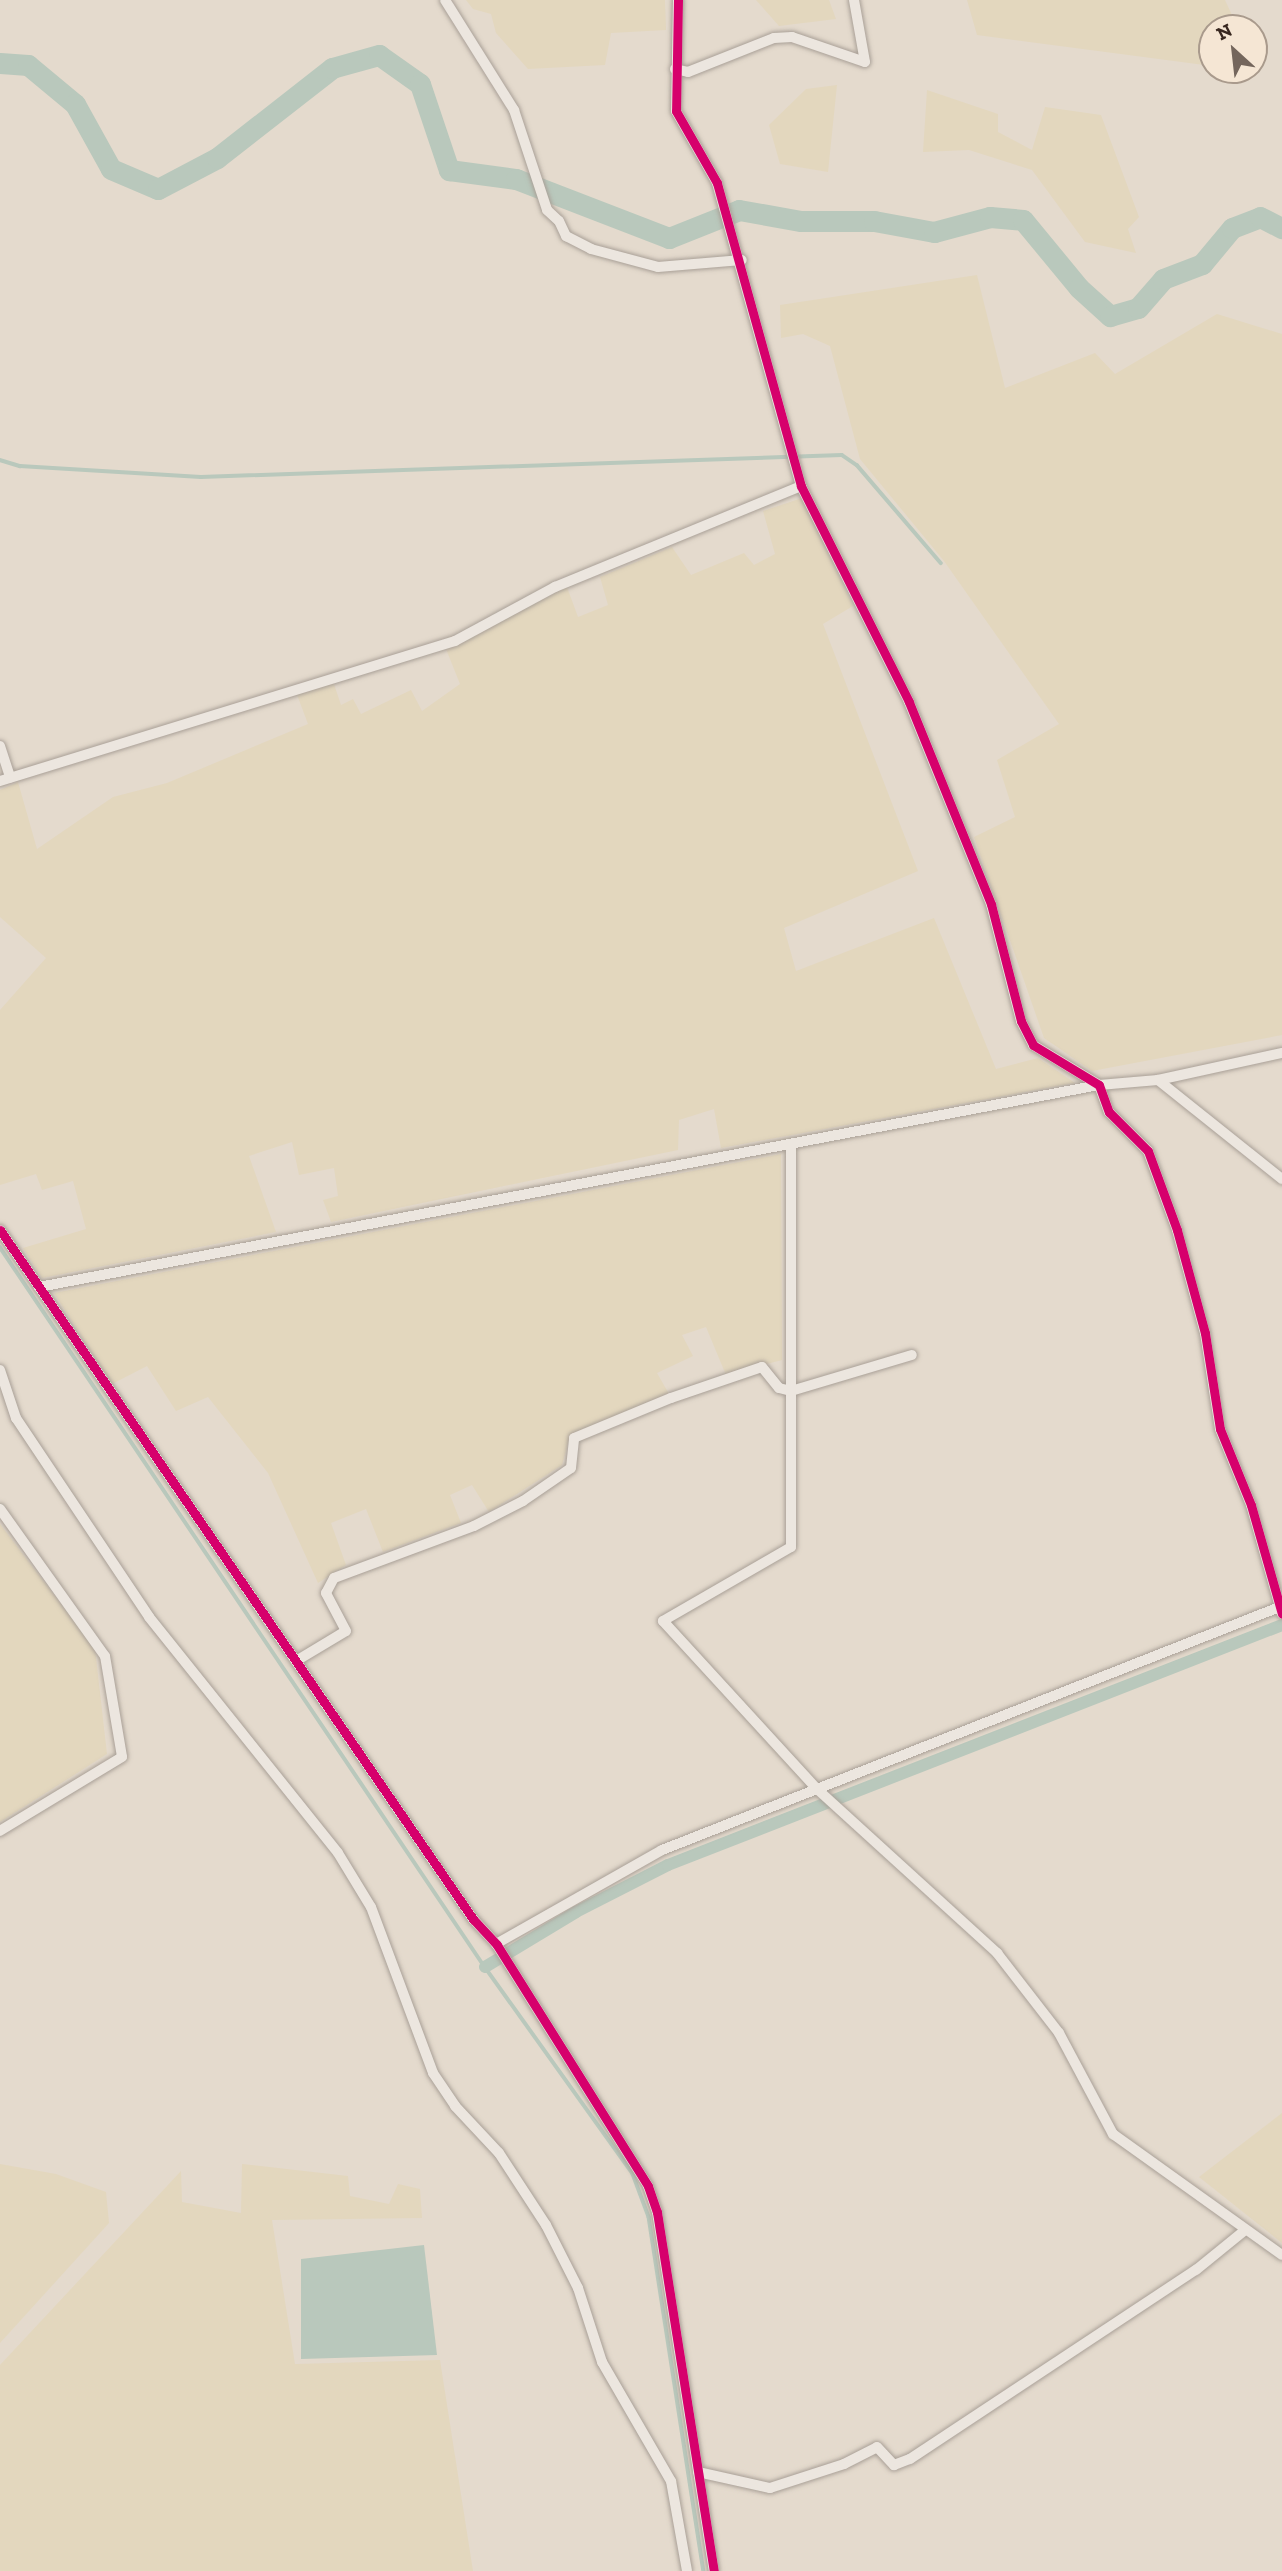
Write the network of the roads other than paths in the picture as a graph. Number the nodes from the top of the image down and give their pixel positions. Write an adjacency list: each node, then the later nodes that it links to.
1 (445, 0): 5 (street)
2 (678, 0): 4 (street)
3 (854, 0): 4 (street)
4 (675, 69): 5 (street)
5 (742, 260): 6 (street)
6 (802, 486): 8 (street); 11 (street)
7 (0, 747): 8 (street)
8 (5, 779)
9 (1282, 1053): 10 (street)
10 (1158, 1080): 11 (street); 13 (street)
11 (1099, 1085): 12 (street); 20 (street)
12 (791, 1145): 15 (street); 18 (street)
13 (1282, 1179)
14 (0, 1230): 15 (street)
15 (39, 1287): 21 (street)
16 (912, 1355): 18 (street)
17 (0, 1370): 28 (street)
18 (791, 1391): 21 (street); 22 (street)
19 (0, 1509): 23 (street)
20 (1280, 1609): 22 (street)
21 (296, 1661): 24 (street)
22 (818, 1789): 24 (street); 25 (street)
23 (0, 1832)
24 (496, 1945): 27 (street)
25 (1245, 2230): 26 (street); 27 (street)
26 (1282, 2255)
27 (698, 2472): 29 (street)
28 (687, 2571)
29 (714, 2571)

